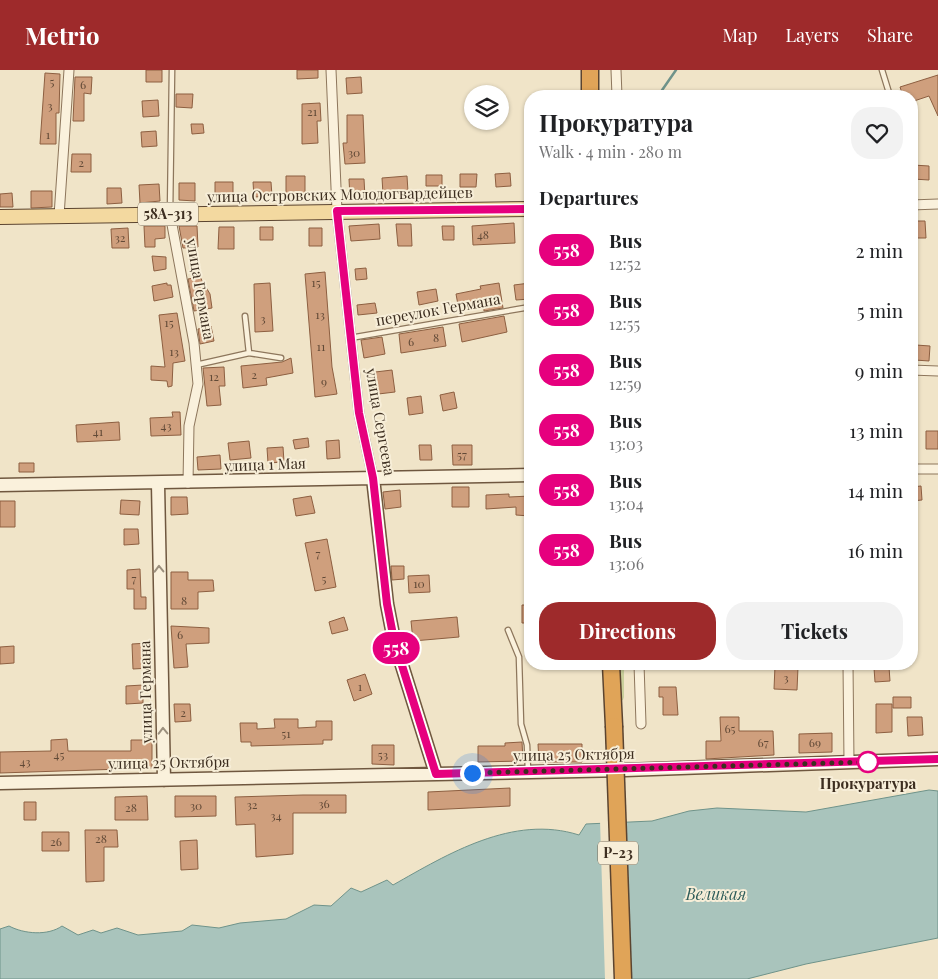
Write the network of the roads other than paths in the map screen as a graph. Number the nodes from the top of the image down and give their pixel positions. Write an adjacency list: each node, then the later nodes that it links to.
1 (69, 70): 15 (street)
2 (172, 70): 14 (lane, улица Германа)
3 (331, 70): 13 (street, улица Сергеева)
4 (590, 70): 7 (highway)
5 (616, 70): 8 (street)
6 (882, 70): 9 (lane)
7 (590, 90)
8 (617, 90)
9 (888, 90)
10 (938, 204): 11 (street)
11 (918, 205)
12 (524, 209): 13 (main road, улица Островских Молодогвардейцев / 58А-313)
13 (337, 211): 14 (main road, улица Островских Молодогвардейцев / 58А-313); 19 (street, улица Сергеева)
14 (170, 214): 15 (main road, улица Островских Молодогвардейцев / 58А-313); 22 (street, улица Германа)
15 (59, 216): 16 (main road, улица Островских Молодогвардейцев / 58А-313)
16 (0, 217)
17 (524, 308): 19 (lane, переулок Германа)
18 (245, 316): 20 (lane)
19 (350, 338): 28 (street, улица Сергеева)
20 (248, 353): 21 (lane); 22 (lane)
21 (281, 358)
22 (196, 365): 29 (street, улица Германа)
23 (918, 370): 24 (street)
24 (938, 371)
25 (938, 469): 26 (street)
26 (918, 470)
27 (524, 475): 28 (main road, улица 1 Мая)
28 (373, 478): 29 (main road, улица 1 Мая); 40 (main road, улица Сергеева)
29 (188, 483): 30 (main road, улица 1 Мая)
30 (158, 484): 31 (main road, улица 1 Мая); 41 (main road, улица Германа, one-way to 30)
31 (0, 485)
32 (508, 630): 39 (lane)
33 (611, 670): 43 (highway, Р-23, bridge)
34 (639, 670): 36 (street)
35 (848, 670): 38 (street)
36 (641, 724)
37 (938, 759): 38 (main road, улица 25 Октября)
38 (849, 762): 39 (main road, улица 25 Октября)
39 (528, 772): 40 (main road, улица 25 Октября)
40 (436, 774): 41 (main road, улица 25 Октября)
41 (164, 780): 42 (main road, улица 25 Октября)
42 (0, 783)
43 (623, 979)

